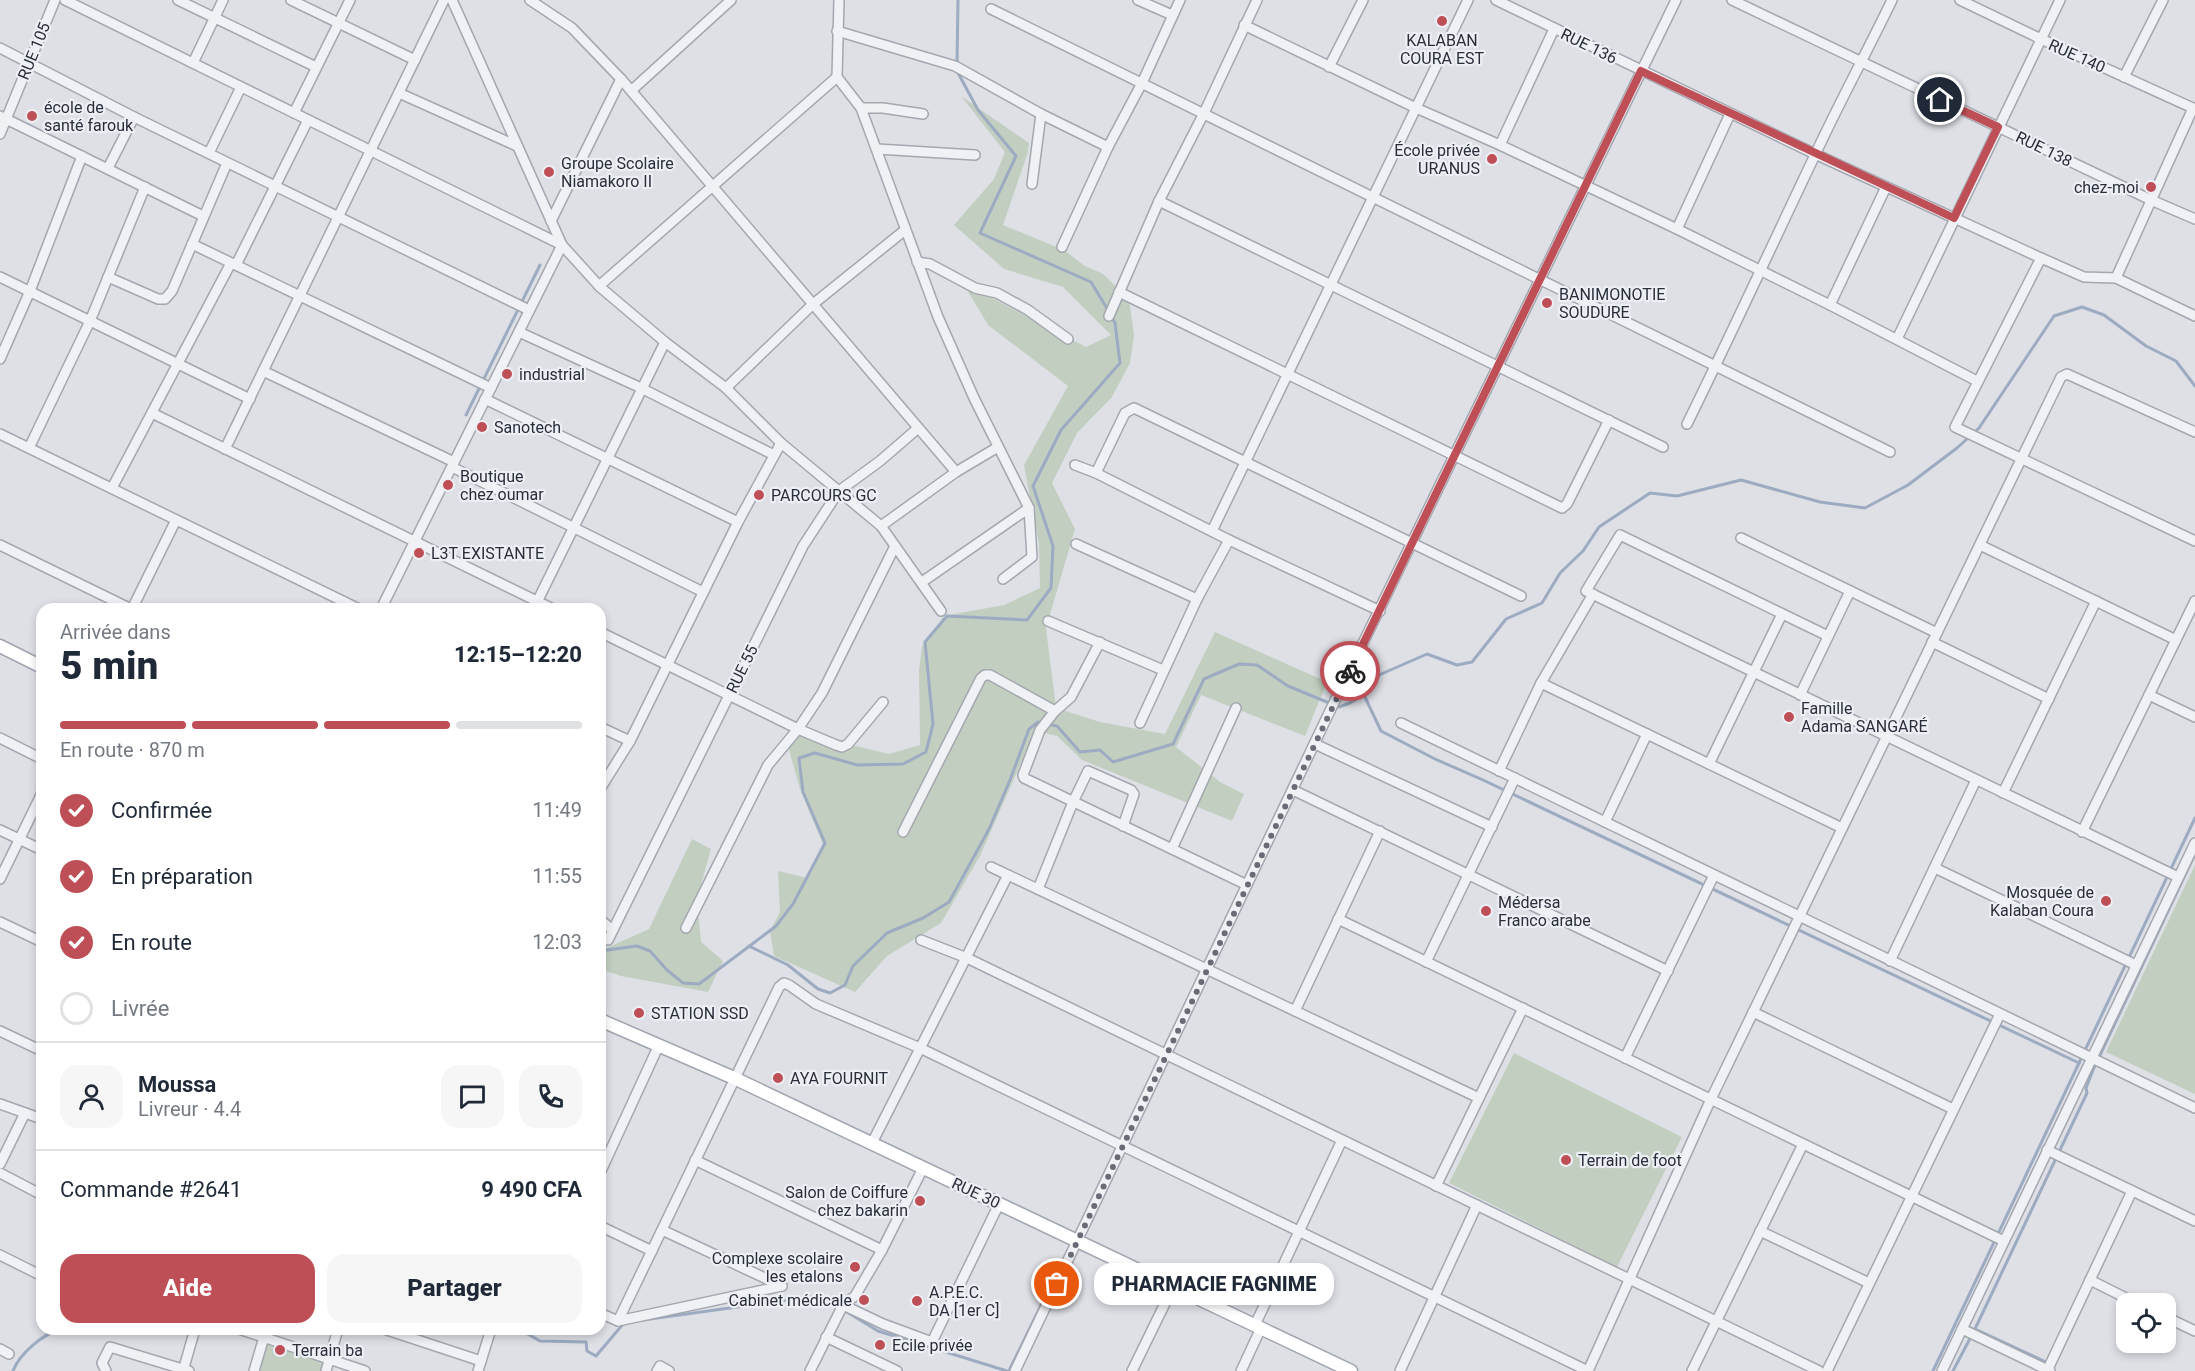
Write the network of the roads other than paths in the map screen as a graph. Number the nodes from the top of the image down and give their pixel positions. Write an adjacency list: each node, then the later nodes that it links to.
1 (55, 0): 33 (street, RUE 105)
2 (64, 0): 34 (street)
3 (177, 0): 25 (street)
4 (223, 0): 25 (street)
5 (291, 0): 26 (street)
6 (350, 0): 26 (street)
7 (445, 0): 32 (street); 60 (street)
8 (530, 0): 41 (street)
9 (732, 0): 44 (street)
10 (838, 0): 29 (street)
11 (1138, 0): 24 (street)
12 (1180, 0): 24 (street)
13 (1257, 0): 27 (street)
14 (1363, 0): 37 (street)
15 (1468, 0): 47 (street)
16 (1496, 0): 28 (street, RUE 136)
17 (1676, 0): 38 (street)
18 (1732, 0): 35 (street, RUE 138)
19 (1892, 0): 35 (street)
20 (1960, 0): 30 (street, RUE 140)
21 (2060, 0): 30 (street)
22 (2163, 0): 40 (street)
23 (991, 9): 42 (street)
24 (1172, 15): 42 (street)
25 (214, 18): 34 (street); 36 (street)
26 (338, 23): 32 (street); 36 (street)
27 (1244, 25): 37 (street); 50 (street)
28 (1554, 29): 38 (street, RUE 136); 59 (street)
29 (837, 31): 39 (street); 52 (street)
30 (2041, 39): 40 (street, RUE 140); 57 (street)
31 (0, 48): 33 (street)
32 (415, 60): 45 (street)
33 (29, 63): 54 (street, RUE 105); 55 (street)
34 (193, 63): 43 (street)
35 (1862, 63): 57 (street, RUE 138); 65 (street)
36 (316, 67): 49 (street)
37 (1329, 67): 47 (street)
38 (1641, 71): 53 (street, RUE 136); 74 (street)
39 (837, 77): 46 (street); 72 (street)
40 (2124, 77): 48 (street, RUE 140)
41 (621, 79): 44 (street); 83 (street)
42 (1142, 83): 50 (street); 61 (street)
43 (241, 87): 49 (street); 64 (street)
44 (632, 90): 72 (street)
45 (399, 93): 60 (street); 63 (street)
46 (861, 108): 51 (street); 62 (street)
47 (1416, 108): 59 (street); 76 (street)
48 (2194, 108): 77 (street)
49 (294, 113): 56 (street)
50 (1204, 113): 76 (street); 78 (street)
51 (923, 114)
52 (1041, 114): 61 (street); 70 (street)
53 (1730, 114): 65 (street, RUE 136); 84 (street)
54 (3, 117): 58 (street, RUE 105); 67 (street)
55 (134, 117): 64 (street); 69 (street)
56 (308, 120): 63 (street); 71 (street)
57 (1998, 127): 77 (street, RUE 138); 81 (street)
58 (0, 134)
59 (1500, 144): 74 (street)
60 (516, 146): 83 (street)
61 (1108, 147): 88 (street)
62 (877, 149): 66 (street); 85 (street)
63 (371, 151): 80 (street); 87 (street)
64 (209, 153): 68 (street)
65 (1815, 154): 75 (street, RUE 136); 92 (street)
66 (975, 155)
67 (82, 156): 69 (street); 99 (street)
68 (227, 163): 71 (street); 79 (street)
69 (108, 168): 73 (street)
70 (1032, 184)
71 (274, 186): 80 (street); 91 (street)
72 (712, 186): 98 (street); 102 (street)
73 (145, 187): 79 (street); 94 (street)
74 (1586, 187): 84 (street); 95 (street)
75 (1886, 187): 81 (street, RUE 136); 103 (street)
76 (1372, 198): 95 (street); 97 (street)
77 (2151, 200): 82 (street, RUE 138); 96 (street)
78 (1159, 201): 97 (street); 100 (street)
79 (203, 216): 86 (street)
80 (338, 217): 101 (street); 104 (street)
81 (1954, 218): 89 (street, RUE 136); 110 (street)
82 (2195, 219)
83 (551, 221): 87 (street)
84 (1677, 229): 92 (street)
85 (905, 230): 90 (street); 102 (street)
86 (192, 244): 91 (street); 94 (street)
87 (562, 245): 98 (street); 104 (street)
88 (1062, 247)
89 (2041, 258): 96 (street, RUE 136); 118 (street)
90 (917, 262): 109 (street); 131 (street)
91 (233, 264): 101 (street); 113 (street)
92 (1762, 271): 103 (street); 114 (street)
93 (0, 277): 99 (street)
94 (108, 277): 107 (street)
95 (1540, 279): 114 (street); 115 (street)
96 (2116, 279): 106 (street)
97 (1330, 285): 115 (street); 117 (street)
98 (599, 286): 111 (street)
99 (30, 291): 107 (street); 112 (street)
100 (1119, 292): 105 (street); 117 (street)
101 (300, 296): 116 (street); 119 (street)
102 (812, 305): 121 (street); 127 (street)
103 (1830, 305): 110 (street)
104 (529, 310): 108 (street)
105 (1109, 316)
106 (2195, 316)
107 (90, 321): 113 (street); 133 (street)
108 (519, 332): 119 (street); 120 (street)
109 (1068, 339)
110 (1898, 339): 118 (street)
111 (665, 342): 120 (street); 121 (street)
112 (0, 359)
113 (178, 364): 122 (street); 124 (street)
114 (1716, 365): 126 (street); 135 (street)
115 (1498, 366): 125 (street); 137 (street)
116 (263, 371): 122 (street); 141 (street)
117 (1287, 374): 137 (street); 140 (street)
118 (1977, 381): 139 (street)
119 (491, 388): 123 (street)
120 (641, 388): 136 (street); 138 (street)
121 (726, 388): 130 (street)
122 (250, 399): 134 (street)
123 (485, 399): 138 (street); 141 (street)
124 (152, 413): 134 (street); 145 (street)
125 (1609, 420): 132 (street); 137 (street)
126 (1687, 424)
127 (917, 429): 143 (street); 146 (street, RUE 55)
128 (2195, 432): 139 (street)
129 (0, 434): 133 (street)
130 (781, 443): 136 (street); 146 (street)
131 (998, 447): 143 (street); 147 (street)
132 (1663, 447)
133 (29, 448): 145 (street)
134 (225, 449): 156 (street)
135 (1890, 452)
136 (774, 455): 149 (street)
137 (1454, 456): 157 (street)
138 (607, 457): 149 (street); 151 (street)
139 (2021, 457): 155 (street); 160 (street)
140 (1245, 462): 144 (street); 152 (street); 157 (street)
141 (453, 465): 151 (street); 156 (street)
142 (1075, 465): 144 (street)
143 (956, 472): 150 (street)
144 (1096, 473): 152 (street)
145 (112, 488): 148 (street)
146 (839, 491): 150 (street); 191 (street, RUE 55)
147 (1029, 508): 162 (street); 163 (street)
148 (176, 520): 173 (street); 174 (street)
149 (738, 522): 165 (street)
150 (881, 526): 161 (street)
151 (573, 527): 165 (street); 171 (street)
152 (1212, 531): 154 (street)
153 (1741, 538): 164 (street)
154 (1229, 540): 168 (street); 177 (street)
155 (2195, 541)
156 (415, 542): 171 (street); 175 (street)
157 (1412, 543): 167 (street); 177 (street)
158 (1076, 544): 168 (street)
159 (0, 545): 172 (street)
160 (1980, 545): 169 (street); 182 (street)
161 (895, 546): 163 (street); 201 (street)
162 (1004, 579)
163 (921, 582): 176 (street)
164 (1850, 591): 181 (street); 182 (street)
165 (703, 592): 187 (street)
166 (1593, 594): 178 (street); 189 (street); 190 (street)
167 (1521, 597)
168 (1197, 599): 188 (street)
169 (2096, 601): 183 (street); 194 (street)
170 (2195, 601): 183 (street)
171 (537, 602)
172 (119, 603)
173 (134, 603)
174 (347, 603)
175 (384, 603)
176 (941, 611)
177 (1380, 611): 207 (street)
178 (1782, 614): 181 (street); 189 (street)
179 (1048, 621): 184 (street)
180 (606, 635): 187 (street)
181 (1828, 636): 192 (street)
182 (1934, 638): 194 (street); 204 (street)
183 (2176, 640): 193 (street)
184 (1100, 642): 188 (street); 197 (street)
185 (0, 646): 186 (main road)
186 (36, 664)
187 (667, 665): 191 (street); 206 (street)
188 (1163, 670): 199 (street)
189 (1753, 672): 192 (street); 209 (street)
190 (1541, 683): 203 (street); 210 (street)
191 (729, 695): 201 (street); 244 (street, RUE 55)
192 (1800, 695): 204 (street)
193 (2149, 695): 198 (street); 225 (street)
194 (2049, 699): 215 (street)
195 (883, 702): 201 (street)
196 (1236, 708): 229 (street)
197 (1054, 711): 216 (street); 224 (street)
198 (2195, 717)
199 (1140, 723)
200 (1401, 723): 210 (street)
201 (798, 729): 243 (street)
202 (606, 730): 206 (street)
203 (1647, 734): 209 (street); 218 (street)
204 (1887, 737): 213 (street); 221 (street)
205 (0, 738): 208 (street)
206 (630, 741): 212 (street)
207 (1315, 744): 214 (street); 220 (street)
208 (36, 756)
209 (1709, 764): 221 (street)
210 (1499, 771): 211 (street)
211 (1515, 778): 218 (street); 220 (street)
212 (606, 779)
213 (1976, 780): 215 (street); 231 (street)
214 (1293, 790): 223 (street); 237 (street)
215 (2003, 793): 225 (street)
216 (1073, 801): 219 (street); 219 (street); 238 (street)
217 (36, 805): 226 (street)
218 (1605, 822): 234 (street)
219 (1123, 826): 229 (street)
220 (1491, 826): 233 (street)
221 (1842, 828): 239 (street)
222 (0, 830): 226 (street)
223 (1380, 831): 233 (street); 240 (street)
224 (903, 832)
225 (2082, 832): 235 (street)
226 (19, 840): 228 (street); 236 (street)
227 (2195, 843): 235 (street)
228 (36, 847)
229 (1172, 849): 237 (street)
230 (991, 867): 232 (street)
231 (1935, 868): 249 (street); 251 (street)
232 (1008, 875): 238 (street); 248 (street)
233 (1469, 875): 250 (street); 253 (street)
234 (1714, 875): 239 (street); 253 (street)
235 (2178, 878): 251 (street)
236 (0, 879)
237 (1247, 885): 252 (street)
238 (1038, 889): 252 (street)
239 (1799, 916): 249 (street); 256 (street)
240 (1338, 919): 250 (street); 255 (street)
241 (0, 922): 245 (street)
242 (606, 924): 244 (street)
243 (686, 928)
244 (612, 930): 246 (street, RUE 55)
245 (36, 939)
246 (608, 940)
247 (921, 940): 248 (street)
248 (967, 958): 262 (street); 263 (street)
249 (1890, 961): 257 (street)
250 (1426, 962): 254 (street)
251 (2136, 965): 264 (street)
252 (1207, 969): 255 (street); 263 (street)
253 (1668, 971): 265 (street)
254 (1523, 1008): 265 (street); 267 (street)
255 (1295, 1011): 267 (street)
256 (1753, 1012): 268 (street); 271 (street)
257 (2000, 1014): 264 (street); 271 (street)
258 (606, 1024): 260 (main road, RUE 30)
259 (0, 1031): 261 (street)
260 (658, 1047): 266 (main road, RUE 30); 279 (street)
261 (36, 1048)
262 (920, 1048): 266 (street); 275 (street); 277 (street)
263 (1166, 1055): 274 (street); 277 (street)
264 (2092, 1057): 270 (street); 278 (street)
265 (1625, 1058): 268 (street)
266 (734, 1078): 275 (main road, RUE 30); 280 (street)
267 (1479, 1098): 284 (street)
268 (1711, 1099): 276 (street); 301 (street)
269 (0, 1104): 272 (street)
270 (2195, 1107)
271 (1953, 1109): 287 (street)
272 (25, 1113): 273 (street); 281 (street)
273 (36, 1117)
274 (1342, 1140): 284 (street); 293 (street)
275 (872, 1143): 282 (main road, RUE 30)
276 (1803, 1144): 287 (street); 294 (street)
277 (1123, 1146): 293 (street); 295 (street)
278 (2048, 1150): 285 (street); 296 (street)
279 (606, 1160)
280 (695, 1160): 292 (street); 297 (street)
281 (0, 1164)
282 (923, 1168): 288 (main road, RUE 30); 297 (street)
283 (0, 1173): 286 (street)
284 (1436, 1186): 289 (street)
285 (2133, 1191): 290 (street); 302 (street)
286 (36, 1192)
287 (1911, 1197): 296 (street); 303 (street)
288 (999, 1204): 295 (main road, RUE 30); 307 (street)
289 (1477, 1205): 301 (street); 306 (street)
290 (2195, 1221)
291 (606, 1229): 298 (street)
292 (662, 1230): 298 (street); 309 (street)
293 (1299, 1231): 306 (street); 312 (street)
294 (1760, 1231): 303 (street); 310 (street)
295 (1077, 1241): 304 (main road, RUE 30); 333 (street)
296 (2004, 1241): 313 (street)
297 (882, 1250): 307 (street)
298 (652, 1251): 309 (street)
299 (0, 1255): 300 (street)
300 (36, 1273)
301 (1629, 1279): 306 (street); 310 (street)
302 (2090, 1280): 305 (street); 342 (street)
303 (1869, 1283): 340 (street)
304 (1173, 1287): 312 (main road, RUE 30); 334 (street)
305 (2116, 1293)
306 (1434, 1297): 337 (street)
307 (843, 1305): 321 (street)
308 (606, 1316): 309 (street)
309 (618, 1321)
310 (1716, 1322): 338 (street); 339 (street)
311 (2176, 1322): 314 (street)
312 (1258, 1327): 335 (street); 336 (main road, RUE 30)
313 (1962, 1329): 341 (street); 342 (street)
314 (2195, 1331)
315 (194, 1335): 324 (street)
316 (258, 1335): 320 (street)
317 (336, 1335): 322 (street)
318 (399, 1335): 323 (street)
319 (489, 1335): 323 (street)
320 (264, 1337): 322 (street); 326 (street)
321 (826, 1337): 331 (street); 332 (street)
322 (330, 1359): 327 (street); 328 (street)
323 (479, 1368)
324 (185, 1370): 325 (street)
325 (106, 1371)
326 (254, 1371)
327 (326, 1371)
328 (366, 1371)
329 (657, 1371): 330 (street)
330 (669, 1371)
331 (810, 1371)
332 (897, 1371)
333 (1016, 1371)
334 (1132, 1371)
335 (1241, 1371)
336 (1349, 1371)
337 (1400, 1371)
338 (1692, 1371)
339 (1819, 1371)
340 (1827, 1371)
341 (1942, 1371)
342 (2048, 1371)

